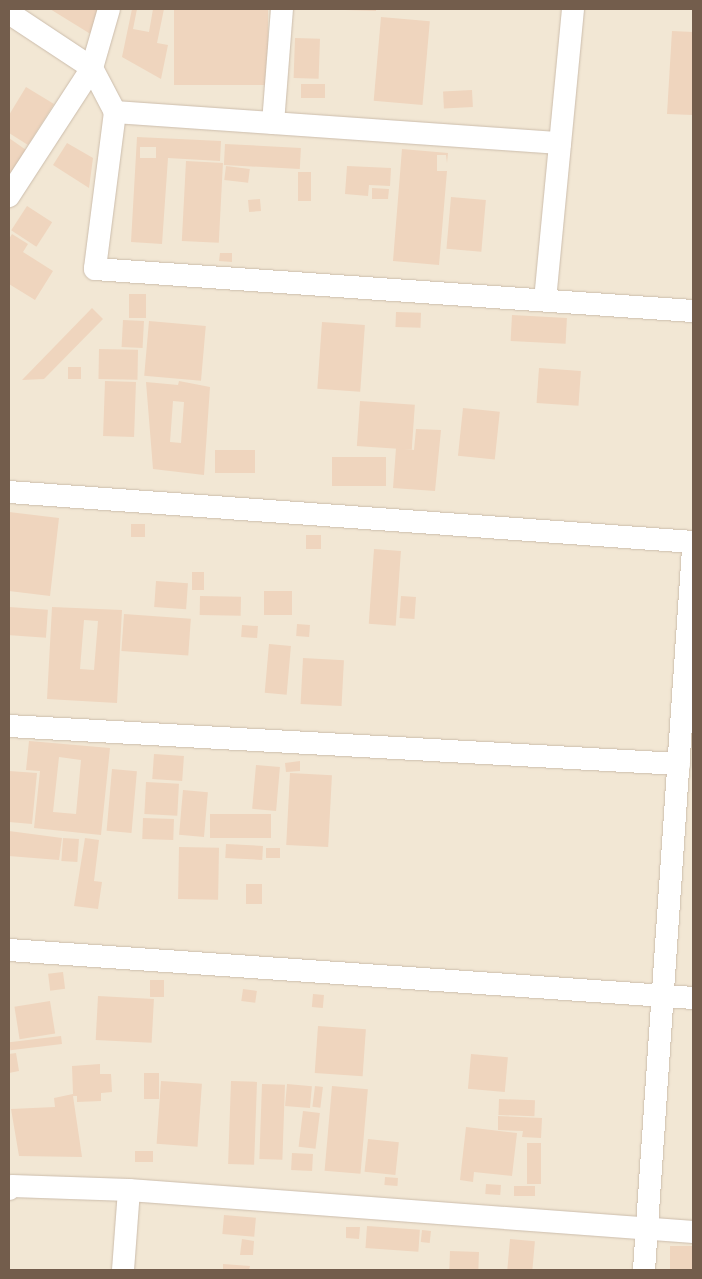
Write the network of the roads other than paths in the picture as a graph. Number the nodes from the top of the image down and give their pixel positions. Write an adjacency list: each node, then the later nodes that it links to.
1 (109, 9): 5 (street)
2 (282, 9): 7 (street)
3 (573, 9): 8 (street)
4 (9, 13): 5 (street)
5 (92, 68): 6 (street); 9 (street)
6 (115, 112): 7 (street); 10 (street)
7 (273, 123): 8 (street)
8 (560, 144): 10 (street)
9 (9, 196)
10 (545, 300): 11 (street)
11 (693, 310)
12 (9, 492): 13 (street)
13 (693, 542)
14 (693, 550): 16 (street)
15 (9, 726): 16 (street)
16 (679, 764): 17 (street)
17 (685, 788): 19 (street)
18 (9, 950): 19 (street)
19 (663, 996): 20 (street); 23 (street)
20 (693, 998)
21 (10, 1183): 22 (street)
22 (129, 1190): 23 (street); 25 (street)
23 (646, 1229): 24 (street); 26 (street)
24 (693, 1232)
25 (123, 1270)
26 (644, 1270)

